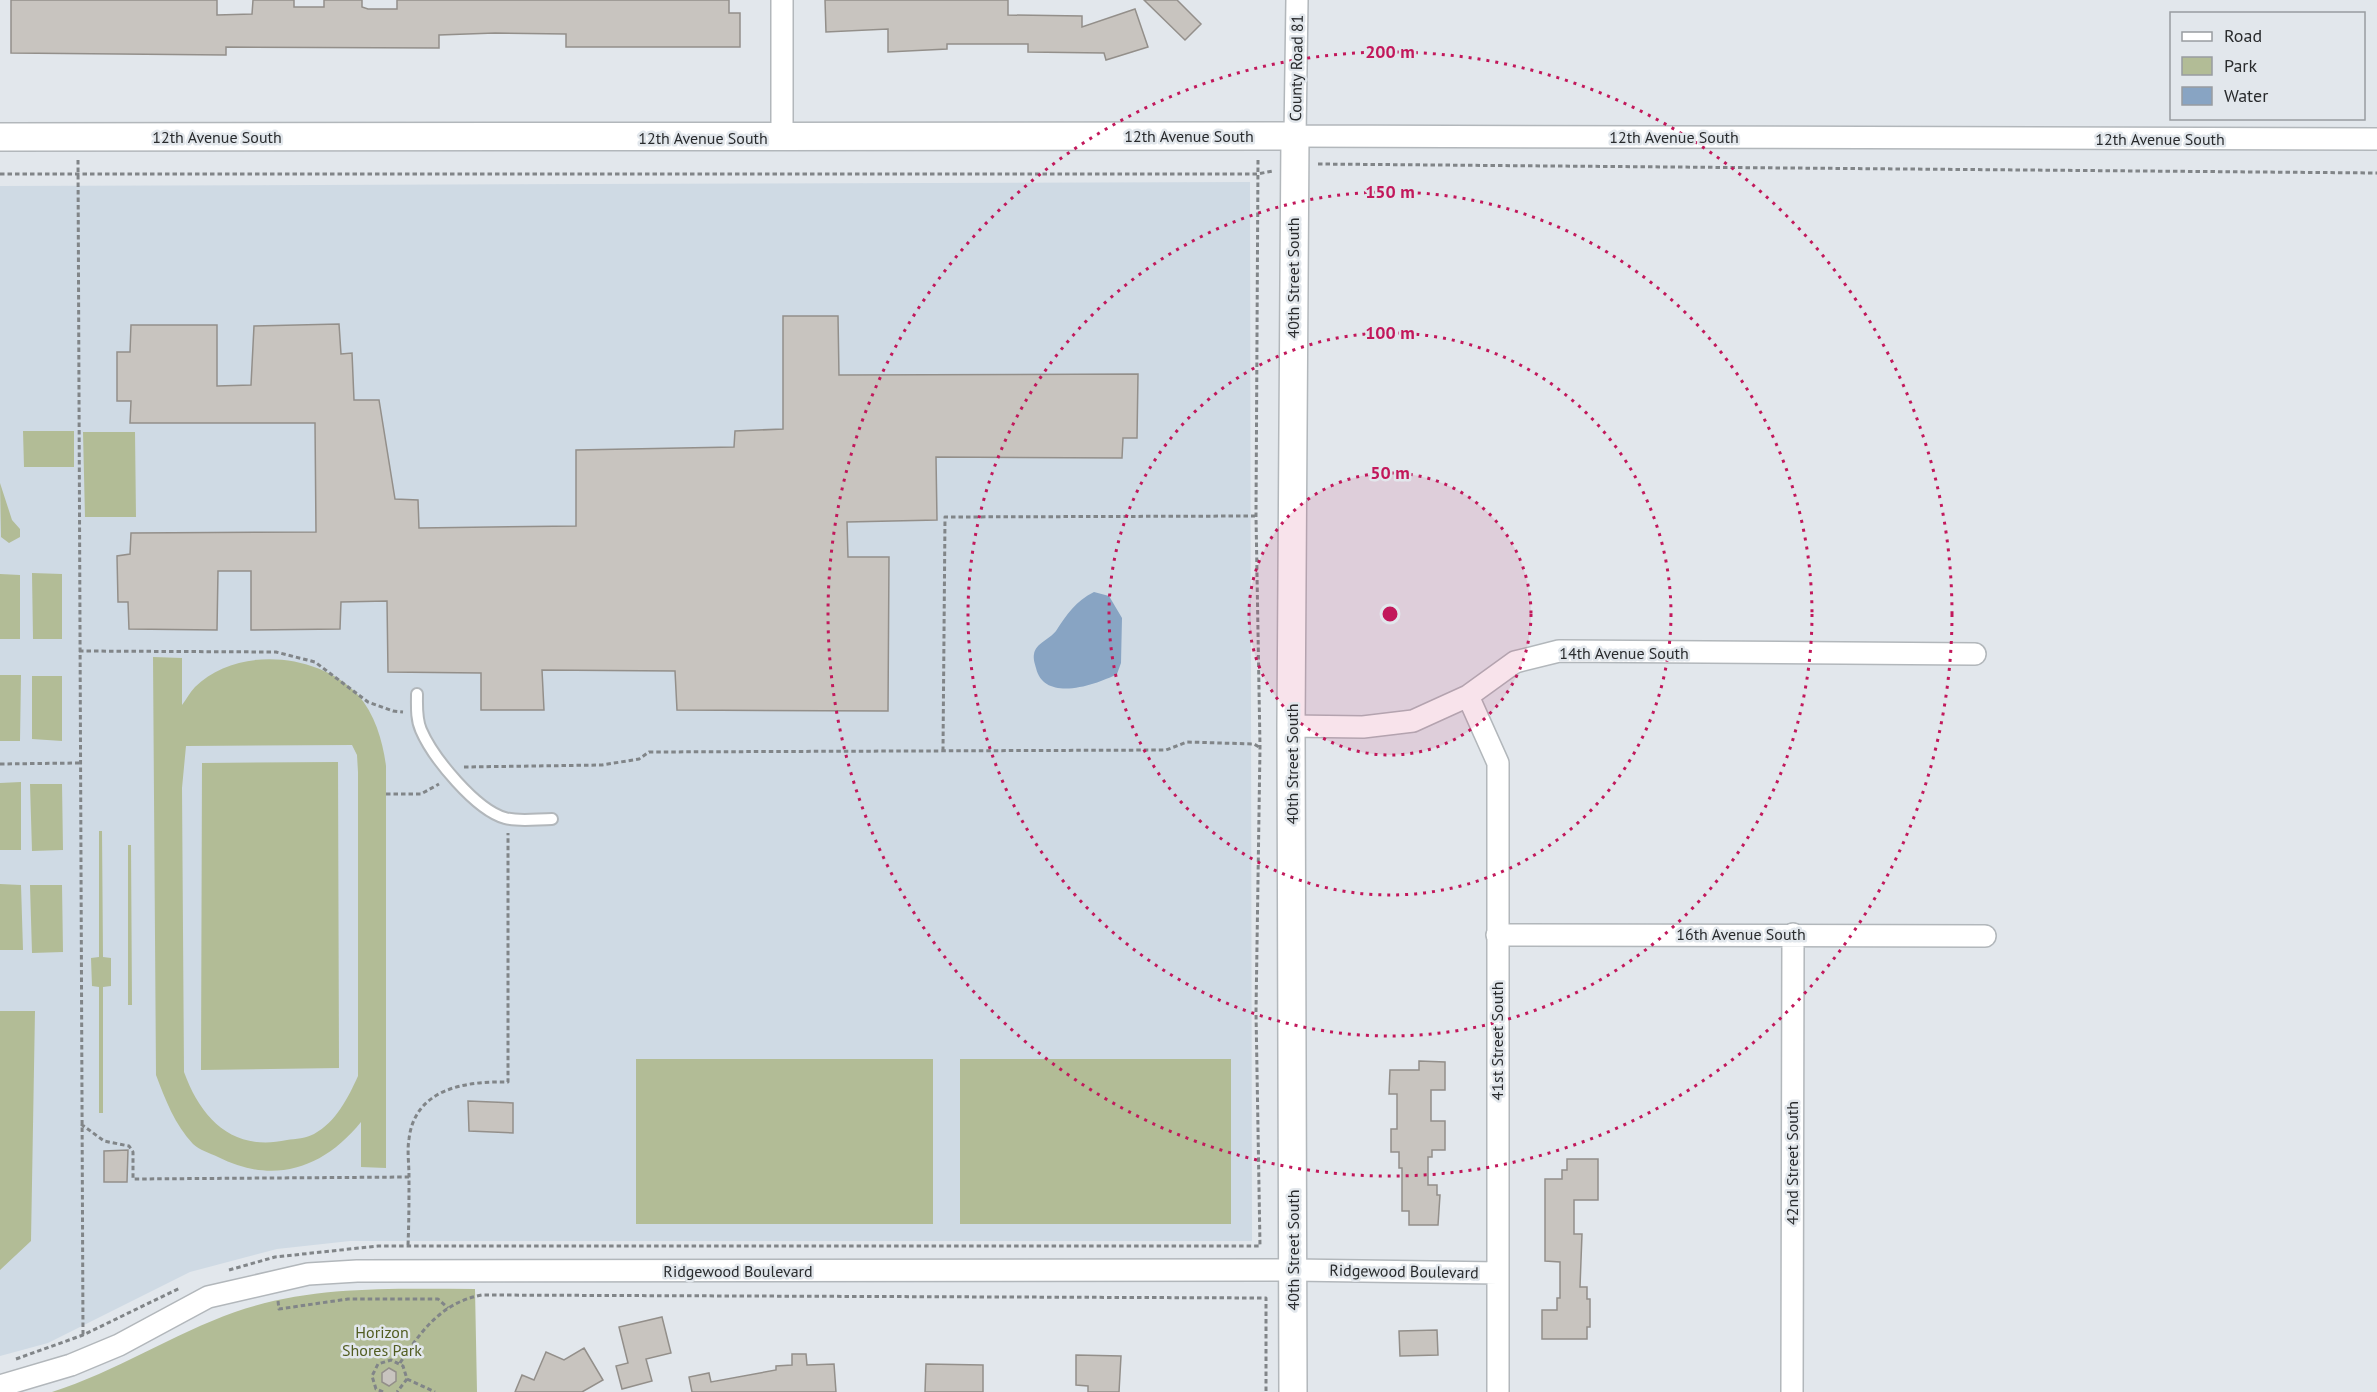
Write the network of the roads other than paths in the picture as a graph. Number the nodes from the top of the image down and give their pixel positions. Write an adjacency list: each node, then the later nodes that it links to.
1 (782, 0): 5 (street)
2 (1297, 0): 3 (street, County Road 81)
3 (1295, 136): 5 (street, 12th Avenue South); 6 (street, 12th Avenue South); 10 (street, 40th Street South)
4 (0, 137): 5 (street, 12th Avenue South)
5 (782, 138)
6 (2377, 139)
7 (1975, 654): 9 (street, 14th Avenue South)
8 (417, 694): 11 (lane)
9 (1468, 696): 10 (street, 14th Avenue South); 13 (street, 41st Street South)
10 (1291, 726): 15 (street, 40th Street South)
11 (552, 819)
12 (1793, 934): 13 (street, 16th Avenue South); 14 (street, 16th Avenue South); 20 (street, 42nd Street South)
13 (1497, 936): 16 (street, 41st Street South)
14 (1985, 936)
15 (1294, 1270): 16 (street, Ridgewood Boulevard); 17 (street, Ridgewood Boulevard); 18 (street, 40th Street South)
16 (1498, 1273): 19 (street, 41st Street South)
17 (0, 1386)
18 (1293, 1392)
19 (1498, 1392)
20 (1792, 1392)

